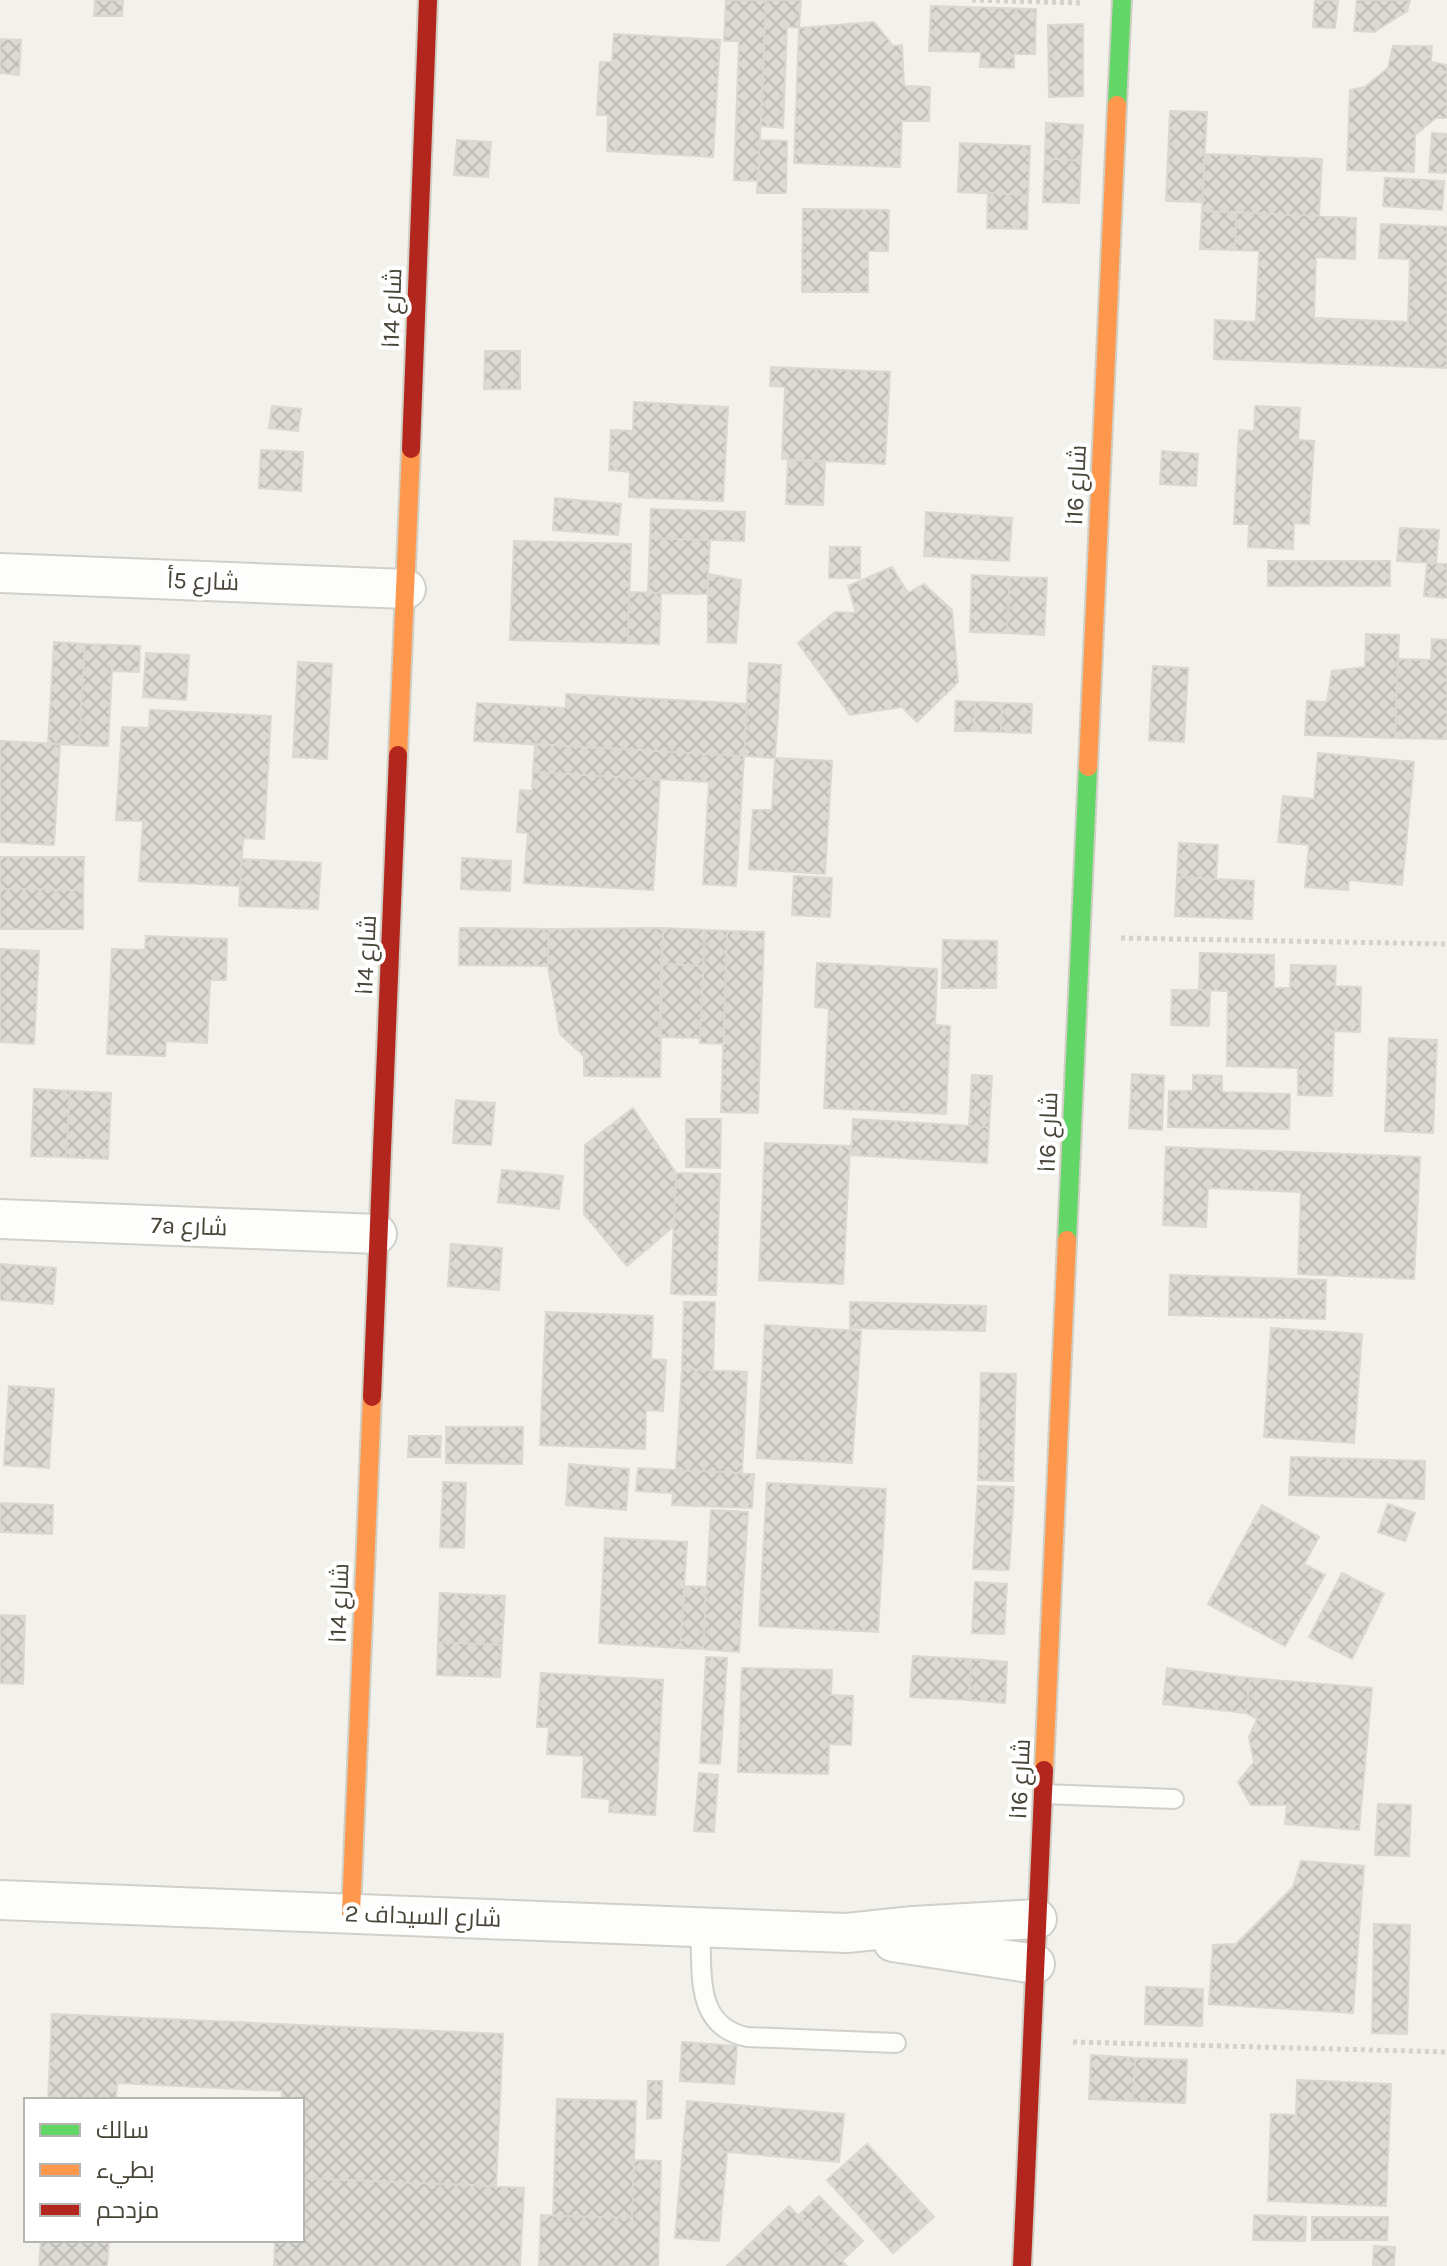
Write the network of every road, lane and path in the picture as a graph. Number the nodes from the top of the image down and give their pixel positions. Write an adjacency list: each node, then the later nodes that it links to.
1 (428, 0): 5 (street, شارع 14ا)
2 (972, 0): 3 (path)
3 (1122, 2): 6 (street, شارع 16ا)
4 (0, 573): 5 (street, شارع 5أ)
5 (406, 589): 9 (street, شارع 14ا)
6 (1080, 937): 7 (path); 10 (street, شارع 16ا)
7 (1447, 944)
8 (0, 1219): 9 (street, 7a شارع)
9 (377, 1234): 13 (street, شارع 14ا)
10 (1043, 1794): 11 (lane); 14 (street, شارع 16ا)
11 (1174, 1799)
12 (0, 1900): 13 (street, شارع السيداف 2)
13 (351, 1913): 15 (street, شارع السيداف 2)
14 (1037, 1919): 16 (street, شارع السيداف 2); 17 (street, شارع 16ا)
15 (700, 1927): 16 (street, شارع السيداف 2); 19 (lane)
16 (847, 1933): 17 (street, شارع السيداف 2)
17 (1035, 1964): 18 (street, شارع 16ا)
18 (1032, 2041): 20 (path); 21 (street, شارع 16ا)
19 (896, 2043)
20 (1447, 2052)
21 (1022, 2266)

